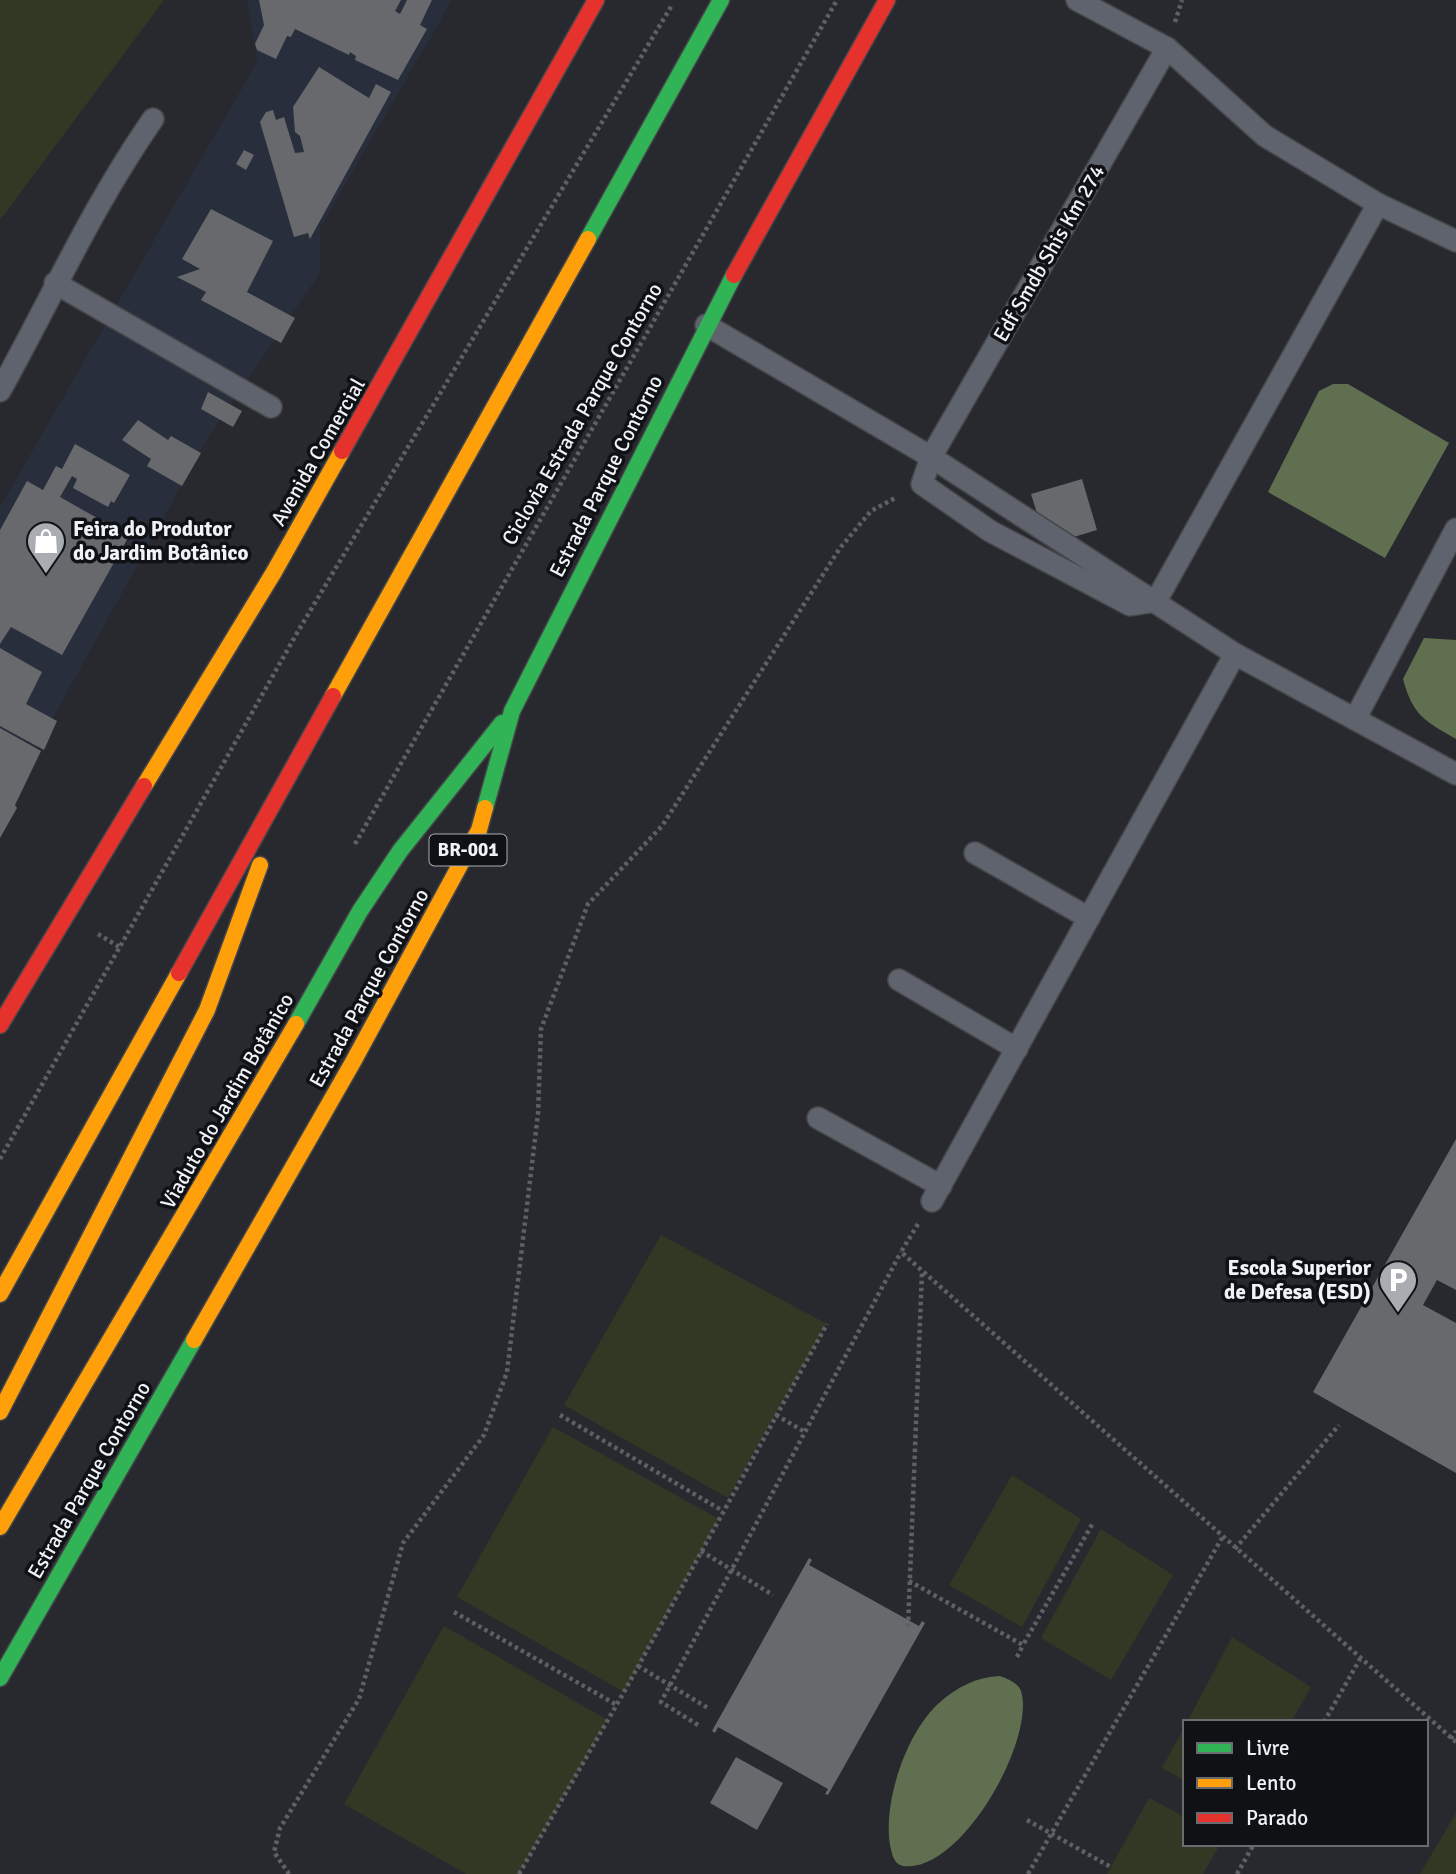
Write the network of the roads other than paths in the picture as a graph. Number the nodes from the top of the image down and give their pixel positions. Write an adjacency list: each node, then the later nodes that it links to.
1 (596, 0): 24 (main road, Avenida Comercial)
2 (721, 0): 19 (main road)
3 (887, 0): 10 (main road, Estrada Parque Contorno / BR-001)
4 (1077, 0): 5 (lane)
5 (1167, 48): 7 (lane); 13 (lane, Edf Smdb Shis Km 274)
6 (153, 119): 9 (lane)
7 (1378, 204): 8 (lane); 15 (lane)
8 (1456, 241)
9 (55, 283): 11 (lane); 12 (lane)
10 (706, 325): 13 (lane); 17 (main road, Estrada Parque Contorno / BR-001)
11 (0, 391)
12 (271, 407)
13 (931, 457): 15 (lane); 15 (lane, Edf Smdb Shis Km 274)
14 (1456, 529): 18 (lane)
15 (1156, 601): 16 (lane)
16 (1235, 654): 18 (lane); 22 (lane)
17 (512, 711): 29 (main road, Viaduto do Jardim Botânico); 30 (main road, Estrada Parque Contorno / BR-001)
18 (1355, 719): 20 (lane)
19 (301, 751): 27 (main road); 28 (main road)
20 (1456, 774)
21 (975, 853): 22 (lane)
22 (1089, 918): 25 (lane)
23 (899, 981): 25 (lane)
24 (0, 1025)
25 (1017, 1049): 26 (lane)
26 (818, 1118)
27 (0, 1294)
28 (0, 1412)
29 (0, 1527)
30 (0, 1678)

